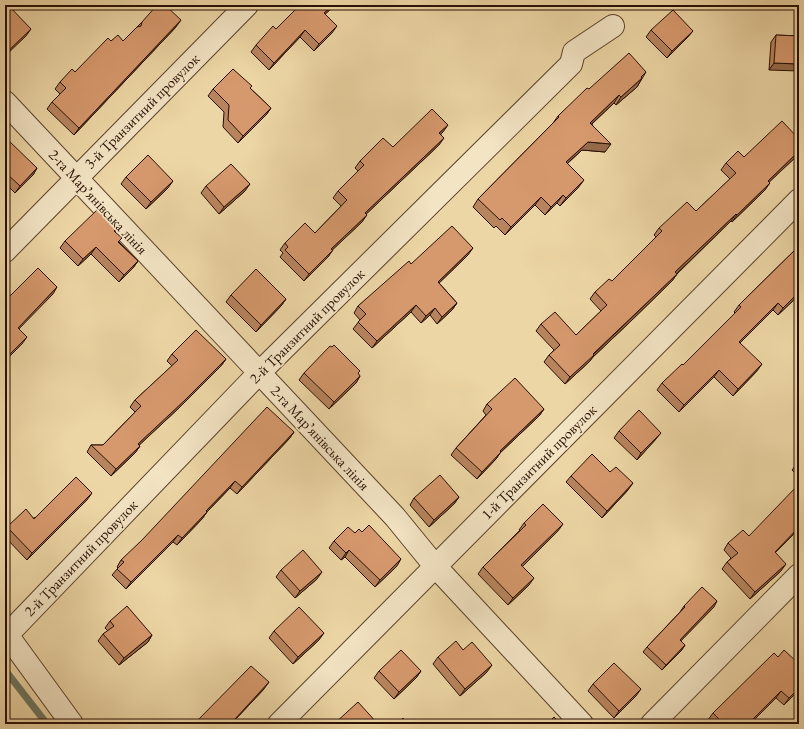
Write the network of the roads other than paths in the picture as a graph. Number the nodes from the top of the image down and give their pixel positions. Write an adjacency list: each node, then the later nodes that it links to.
1 (247, 5): 4 (street, 3-й Транзитний провулок)
2 (613, 26): 7 (street, 2-й Транзитний провулок)
3 (5, 102): 4 (street, 2-га Марʼянівська лінія)
4 (75, 178): 6 (street, 3-й Транзитний провулок); 7 (street, 2-га Марʼянівська лінія)
5 (799, 200): 8 (street, 1-й Транзитний провулок)
6 (5, 251)
7 (259, 373): 8 (street, 2-га Марʼянівська лінія); 10 (street, 2-й Транзитний провулок)
8 (435, 566): 12 (street, 1-й Транзитний провулок); 13 (street, 2-га Марʼянівська лінія)
9 (799, 575): 14 (street)
10 (6, 634): 11 (street)
11 (72, 724)
12 (279, 724)
13 (582, 724)
14 (652, 724)

